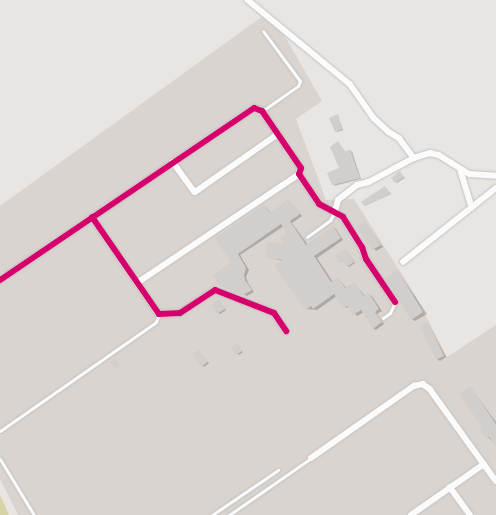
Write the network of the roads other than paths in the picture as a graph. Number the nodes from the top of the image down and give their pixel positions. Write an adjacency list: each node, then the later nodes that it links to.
1 (248, 0): 5 (street)
2 (263, 31): 3 (lane)
3 (262, 111): 4 (street); 6 (street)
4 (278, 134): 6 (street); 8 (street)
5 (414, 158): 7 (street); 12 (street)
6 (173, 162): 13 (street)
7 (461, 171): 9 (street); 11 (street)
8 (299, 174): 12 (street); 17 (street)
9 (496, 176)
10 (496, 188): 11 (street)
11 (472, 208): 15 (street)
12 (335, 212): 14 (lane); 18 (street)
13 (92, 217): 16 (street); 17 (street)
14 (307, 237)
15 (403, 262)
16 (0, 280)
17 (138, 283): 19 (street)
18 (395, 302): 20 (lane)
19 (159, 314): 21 (street); 22 (lane)
20 (383, 318)
21 (286, 331)
22 (0, 431)
23 (311, 458): 25 (street); 31 (lane)
24 (0, 459): 29 (lane)
25 (484, 464): 27 (street); 28 (street)
26 (278, 470): 30 (lane)
27 (496, 481)
28 (450, 487): 32 (street); 33 (street)
29 (34, 515)
30 (212, 515)
31 (229, 515)
32 (411, 515)
33 (470, 515)

